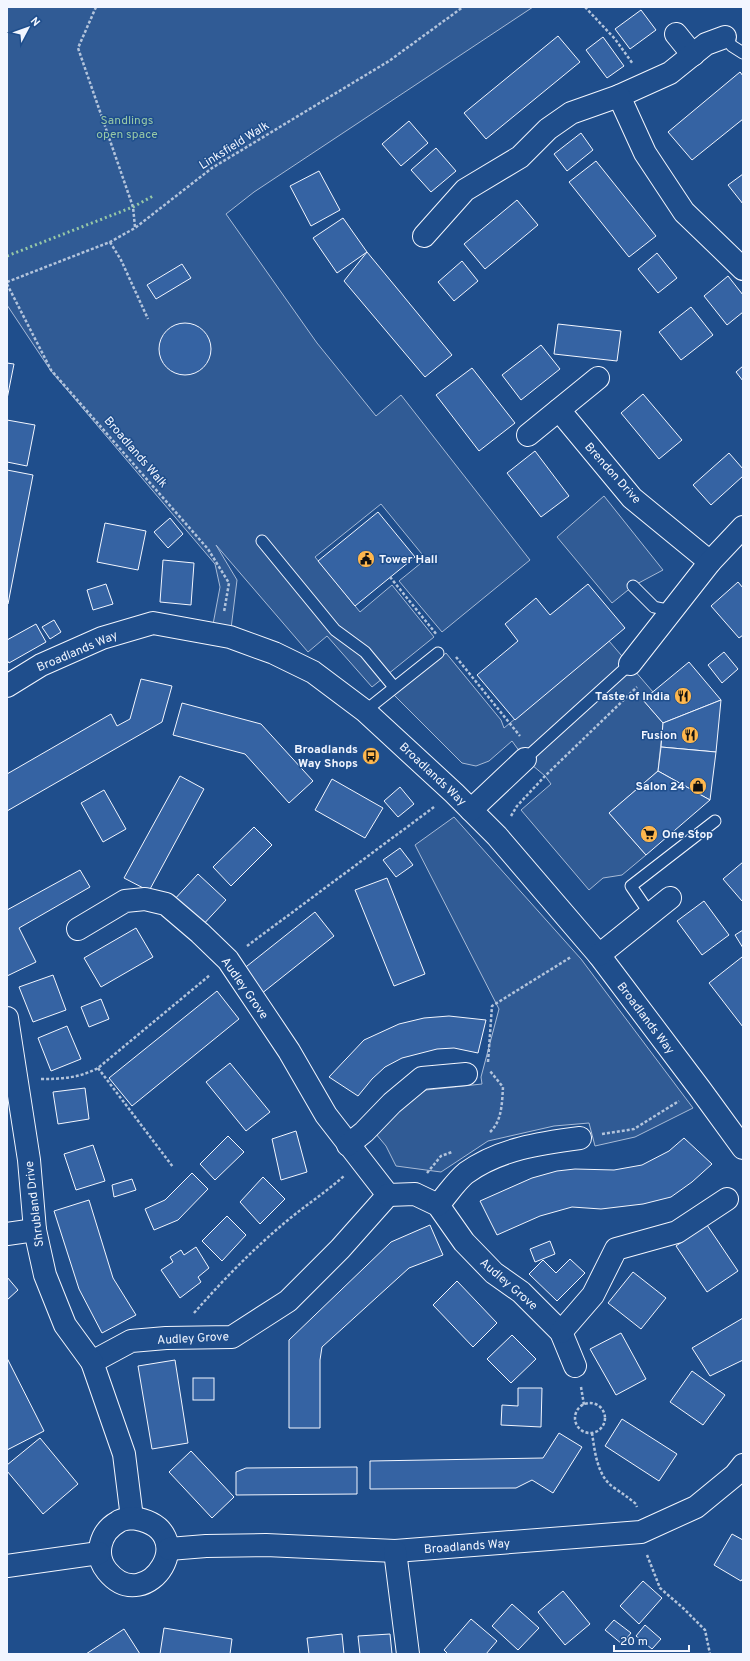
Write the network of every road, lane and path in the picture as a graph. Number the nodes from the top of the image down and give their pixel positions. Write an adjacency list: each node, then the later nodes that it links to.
1 (96, 7): 10 (path)
2 (463, 7): 10 (path, Linksfield Walk)
3 (585, 7): 8 (path)
4 (676, 34): 7 (street)
5 (725, 36): 6 (lane); 7 (street)
6 (743, 53)
7 (693, 55): 8 (street)
8 (643, 86): 9 (street)
9 (618, 96): 11 (street); 13 (street)
10 (135, 228): 12 (path, Linksfield Walk)
11 (424, 236)
12 (110, 242): 14 (path, Linksfield Walk); 15 (path)
13 (743, 269)
14 (7, 283): 25 (path, Broadlands Walk)
15 (148, 319)
16 (598, 378): 17 (street)
17 (559, 410): 18 (street); 21 (street, Brendon Drive)
18 (528, 435)
19 (743, 527): 21 (street)
20 (262, 541): 32 (lane)
21 (710, 562): 24 (street)
22 (390, 577): 26 (path)
23 (633, 586): 24 (lane)
24 (672, 611): 29 (street)
25 (220, 636): 30 (street, Broadlands Way); 33 (street, Broadlands Way)
26 (440, 638)
27 (438, 653): 32 (lane)
28 (455, 656): 34 (path)
29 (630, 664): 34 (lane)
30 (7, 686)
31 (638, 686): 35 (path)
32 (394, 687): 33 (lane)
33 (365, 711): 36 (street, Broadlands Way)
34 (529, 755): 35 (path); 37 (street)
35 (551, 770): 39 (path)
36 (454, 793): 37 (street, Broadlands Way); 44 (path)
37 (471, 810): 39 (street, Broadlands Way)
38 (715, 821): 41 (lane)
39 (497, 836): 43 (street, Broadlands Way)
40 (670, 898): 41 (street)
41 (650, 914): 43 (street)
42 (78, 929): 44 (street, Audley Grove)
43 (594, 950): 49 (street, Broadlands Way); 51 (path)
44 (228, 960): 46 (path); 53 (street, Audley Grove)
45 (7, 1018): 48 (street, Shrubland Drive)
46 (98, 1068): 48 (path); 57 (path)
47 (466, 1074): 53 (street)
48 (18, 1079): 62 (street, Shrubland Drive)
49 (700, 1089): 50 (street, Broadlands Way); 52 (path)
50 (736, 1122): 54 (street, Broadlands Way)
51 (487, 1135)
52 (580, 1138): 61 (street)
53 (348, 1144): 56 (street, Audley Grove)
54 (743, 1148)
55 (453, 1151): 58 (path)
56 (363, 1161): 59 (street, Audley Grove); 64 (path)
57 (174, 1167)
58 (415, 1194): 59 (street, Audley Grove); 61 (street, Audley Grove)
59 (388, 1195): 66 (street, Audley Grove)
60 (727, 1200): 65 (street)
61 (438, 1205): 65 (street, Audley Grove)
62 (35, 1230): 63 (street); 66 (street, Shrubland Drive)
63 (7, 1234)
64 (193, 1314)
65 (561, 1332): 67 (street, Audley Grove)
66 (92, 1362): 70 (street, Shrubland Drive)
67 (575, 1366)
68 (592, 1433): 68 (path); 71 (path)
69 (743, 1465): 71 (street, Broadlands Way)
70 (132, 1518): 72 (street); 74 (street)
71 (641, 1532): 73 (street, Broadlands Way); 77 (path)
72 (169, 1549): 73 (street, Broadlands Way); 74 (street)
73 (395, 1551): 76 (street)
74 (99, 1553): 75 (street)
75 (7, 1566)
76 (408, 1654)
77 (710, 1654)

